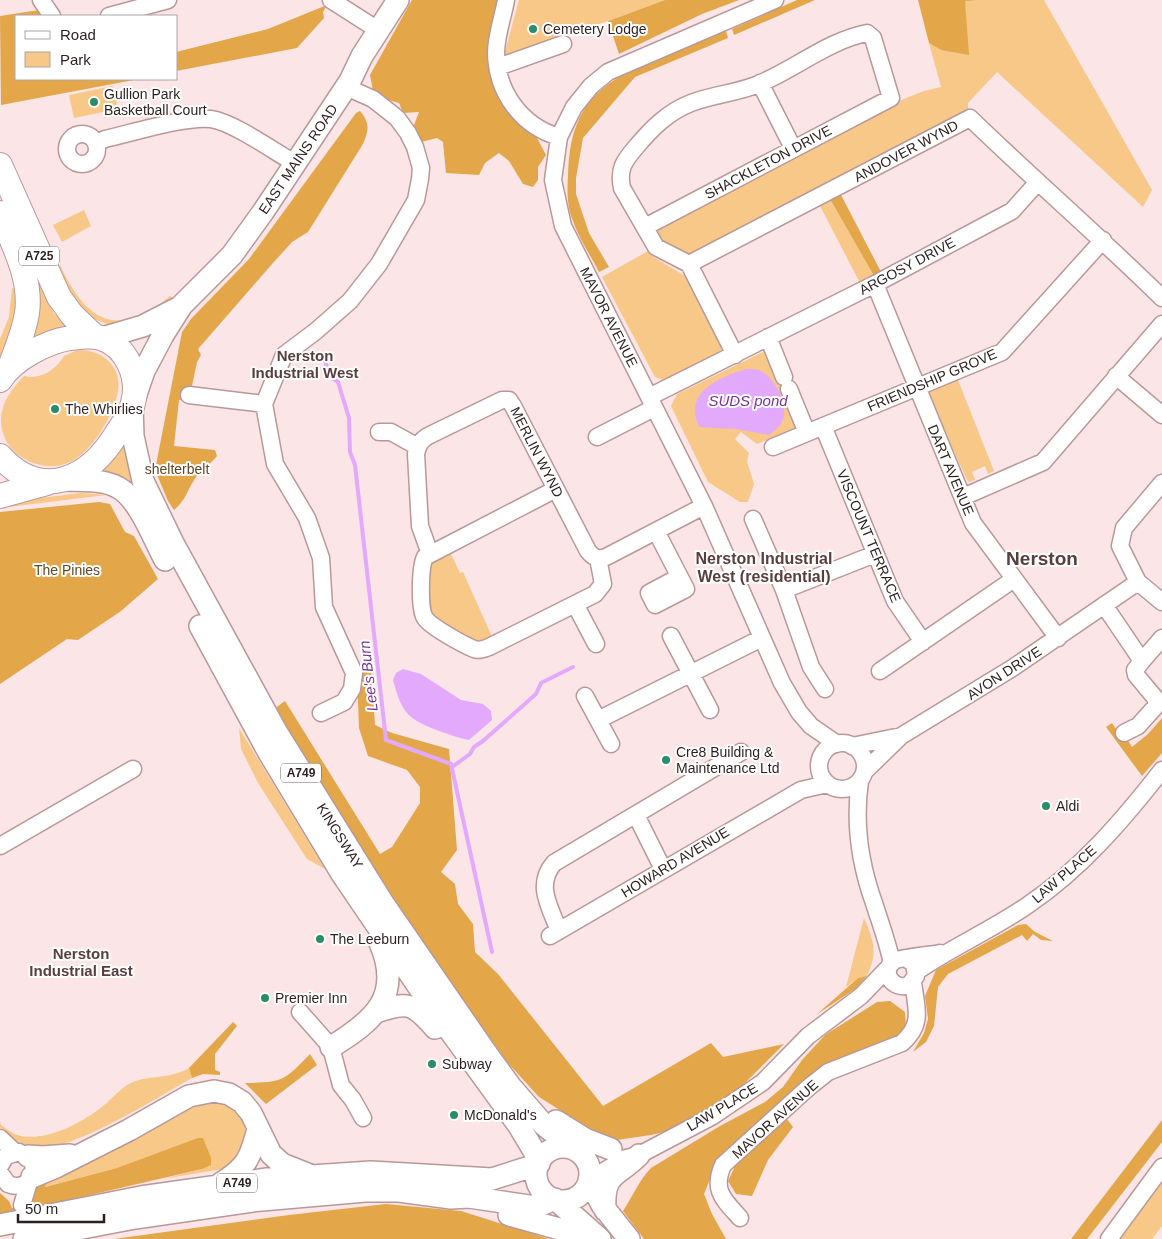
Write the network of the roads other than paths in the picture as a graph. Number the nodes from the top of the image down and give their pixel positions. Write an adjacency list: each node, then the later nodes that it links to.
1 (41, 0): 7 (street)
2 (164, 0): 8 (street)
3 (331, 0): 9 (street)
4 (398, 0): 9 (main road, EAST MAINS ROAD)
5 (506, 0): 11 (street)
6 (775, 0): 14 (street, MAVOR AVENUE)
7 (51, 15)
8 (112, 15)
9 (378, 30): 13 (main road, EAST MAINS ROAD)
10 (563, 44): 11 (street)
11 (498, 67): 14 (street)
12 (760, 83): 16 (street); 16 (street, SHACKLETON DRIVE); 21 (street)
13 (346, 87): 17 (main road, EAST MAINS ROAD); 37 (street)
14 (559, 136): 35 (street, MAVOR AVENUE)
15 (96, 143): 17 (street)
16 (793, 148): 21 (street, SHACKLETON DRIVE)
17 (296, 164): 26 (main road, EAST MAINS ROAD)
18 (0, 165): 20 (highway, A725)
19 (1037, 183): 22 (street, ANDOVER WYND); 23 (street, ANDOVER WYND); 24 (street, ARGOSY DRIVE)
20 (11, 223): 28 (highway, A725); 31 (highway, A725)
21 (645, 227): 23 (street)
22 (1103, 240): 25 (street, ANDOVER WYND); 33 (street, FRIENDSHIP GROVE)
23 (689, 264): 30 (street)
24 (875, 284): 29 (street, ARGOSY DRIVE); 33 (street, DART AVENUE)
25 (1162, 298)
26 (182, 305): 28 (main road, EAST MAINS ROAD); 36 (main road, EAST MAINS ROAD)
27 (1162, 324): 32 (street)
28 (98, 337): 31 (highway); 36 (highway)
29 (768, 337): 30 (street, ARGOSY DRIVE); 41 (street)
30 (735, 354): 35 (street, ARGOSY DRIVE)
31 (3, 374)
32 (1116, 376): 38 (street); 50 (street)
33 (916, 388): 39 (street, FRIENDSHIP GROVE); 50 (street, DART AVENUE)
34 (189, 395): 37 (street)
35 (652, 403): 42 (street, ARGOSY DRIVE); 51 (street, MAVOR AVENUE)
36 (133, 404): 46 (highway); 54 (main road, KINGSWAY / A749)
37 (264, 404): 77 (street)
38 (1162, 415)
39 (823, 426): 41 (street, FRIENDSHIP GROVE); 56 (street, VISCOUNT TERRACE)
40 (379, 432): 43 (street)
41 (807, 433): 44 (street, FRIENDSHIP GROVE)
42 (597, 438)
43 (418, 447): 48 (street, MERLIN WYND); 55 (street)
44 (773, 447)
45 (0, 456): 46 (highway)
46 (56, 482): 49 (highway); 54 (main road, KINGSWAY / A749)
47 (1162, 483): 60 (street)
48 (556, 489): 55 (street); 57 (street, MERLIN WYND)
49 (0, 496)
50 (963, 497): 59 (street, DART AVENUE)
51 (704, 506): 53 (street); 66 (street, MAVOR AVENUE)
52 (753, 519): 61 (street)
53 (656, 531): 57 (street); 58 (street)
54 (166, 547): 93 (main road, KINGSWAY / A749); 99 (main road, KINGSWAY / A749)
55 (430, 554): 63 (street)
56 (874, 554): 61 (street); 69 (street, VISCOUNT TERRACE)
57 (598, 558): 63 (street)
58 (680, 577)
59 (1014, 579): 67 (street, DART AVENUE); 69 (street)
60 (1138, 582): 62 (street); 64 (street, AVON DRIVE)
61 (784, 590): 74 (street)
62 (1162, 602)
63 (575, 604): 70 (street)
64 (1104, 605): 67 (street, AVON DRIVE); 71 (street)
65 (671, 636): 73 (street)
66 (762, 638): 73 (street); 79 (street, MAVOR AVENUE)
67 (1058, 638): 81 (street, AVON DRIVE)
68 (1162, 638): 71 (street)
69 (923, 642): 72 (street)
70 (596, 644)
71 (1142, 661): 80 (street)
72 (880, 671)
73 (690, 674): 76 (street); 78 (street)
74 (825, 688)
75 (585, 696): 78 (street)
76 (710, 710)
77 (322, 713)
78 (598, 720): 82 (street)
79 (811, 726): 83 (street, MAVOR AVENUE); 87 (street, MAVOR AVENUE)
80 (1124, 734)
81 (901, 736): 83 (street, AVON DRIVE); 88 (street, AVON DRIVE)
82 (610, 744)
83 (845, 745): 87 (street); 88 (street)
84 (741, 752): 89 (street)
85 (133, 769): 90 (street)
86 (1162, 770): 94 (street, LAW PLACE)
87 (826, 774): 88 (street); 91 (street, HOWARD AVENUE); 92 (street, MAVOR AVENUE)
88 (862, 776): 92 (street, MAVOR AVENUE)
89 (636, 815): 91 (street); 91 (street, HOWARD AVENUE)
90 (0, 846)
91 (663, 869)
92 (874, 903): 94 (street, MAVOR AVENUE)
93 (367, 910): 96 (main road); 98 (main road, KINGSWAY / A749)
94 (902, 971): 102 (street, LAW PLACE); 120 (street, MAVOR AVENUE)
95 (300, 1012): 97 (street)
96 (376, 1012): 97 (main road); 98 (main road)
97 (331, 1047): 100 (street)
98 (489, 1087): 109 (main road, KINGSWAY / A749)
99 (531, 1109): 104 (main road, KINGSWAY / A749); 105 (main road)
100 (363, 1118)
101 (258, 1129): 106 (main road); 112 (main road); 116 (main road)
102 (672, 1137): 105 (street, LAW PLACE); 108 (street, LAW PLACE)
103 (0, 1138): 107 (street)
104 (573, 1149): 105 (street, LAW PLACE); 109 (main road, A749); 114 (main road, A749)
105 (611, 1149)
106 (83, 1152): 107 (main road); 113 (main road)
107 (21, 1154): 110 (street); 113 (street)
108 (639, 1155): 114 (street, LAW PLACE); 119 (main road)
109 (539, 1163): 112 (main road, A749); 118 (main road, A749)
110 (0, 1165)
111 (1162, 1168): 126 (street)
112 (312, 1175): 116 (main road, A749)
113 (31, 1179): 115 (street); 115 (street)
114 (589, 1180): 118 (main road, A749); 119 (main road, A749)
115 (4, 1181)
116 (217, 1186): 121 (main road, A749)
117 (451, 1198): 118 (main road, A749); 122 (main road, A749); 123 (main road)
118 (555, 1199): 124 (main road, A749)
119 (605, 1210): 125 (main road, A749)
120 (740, 1218)
121 (0, 1226)
122 (24, 1239)
123 (583, 1239)
124 (600, 1239)
125 (629, 1239)
126 (1109, 1239)

